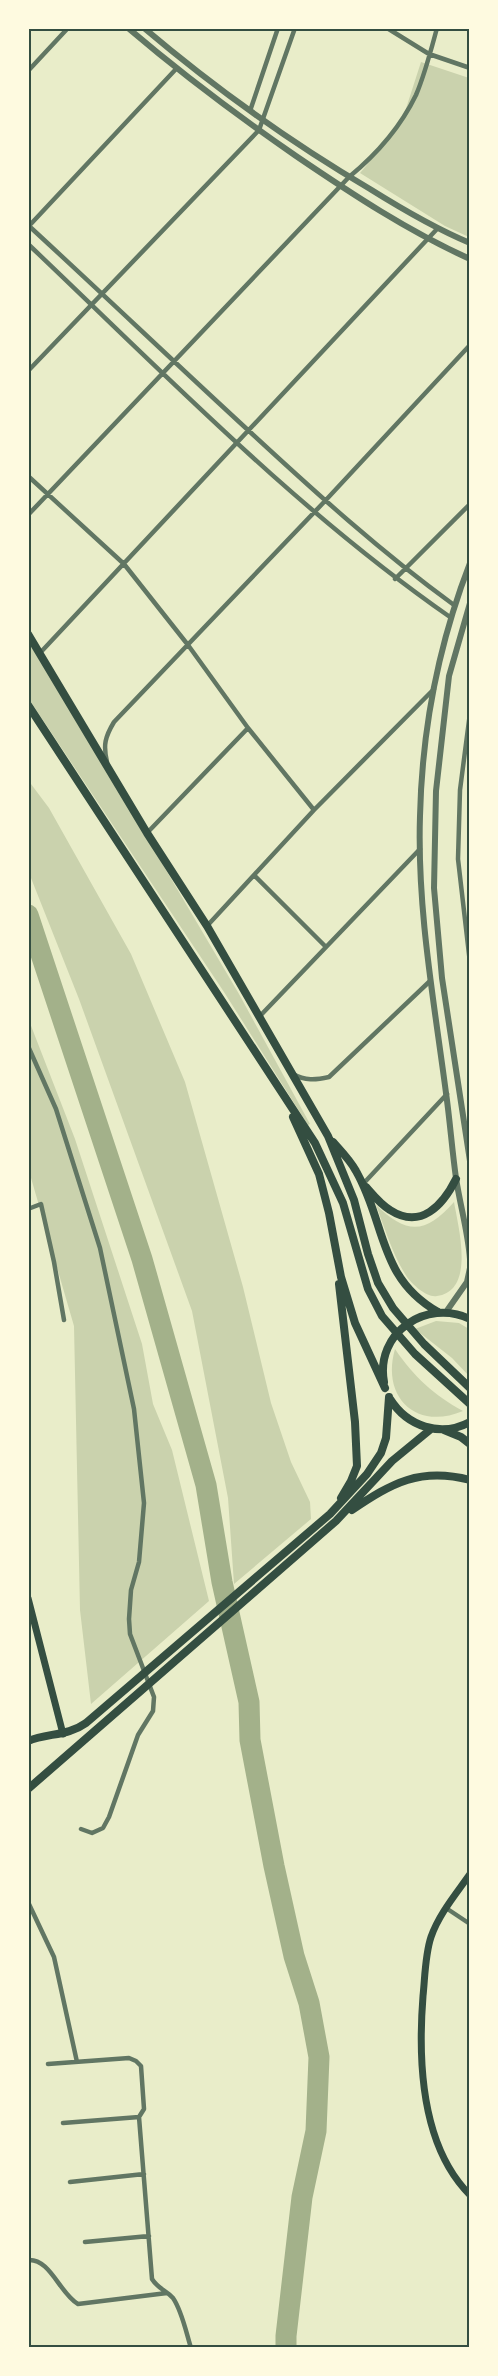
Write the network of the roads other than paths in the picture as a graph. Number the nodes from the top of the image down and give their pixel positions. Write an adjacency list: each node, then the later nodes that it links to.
1 (68, 28): 11 (street)
2 (128, 28): 10 (street)
3 (144, 28): 12 (street)
4 (278, 28): 12 (street)
5 (295, 28): 13 (street)
6 (387, 28): 8 (street)
7 (438, 28): 8 (street)
8 (429, 54): 9 (street); 15 (street)
9 (470, 68)
10 (176, 69): 14 (street); 17 (street)
11 (28, 70)
12 (250, 112): 13 (street)
13 (262, 120): 14 (street); 15 (street)
14 (259, 130): 16 (street); 23 (street)
15 (349, 177): 16 (street); 18 (street)
16 (341, 187): 19 (street); 26 (street)
17 (29, 226): 23 (street)
18 (437, 229): 19 (street); 20 (street)
19 (427, 239): 22 (street); 29 (street)
20 (470, 243)
21 (28, 244): 24 (street)
22 (470, 258)
23 (102, 293): 24 (street); 26 (street)
24 (92, 304): 27 (street); 28 (street)
25 (470, 345): 33 (street)
26 (174, 363): 28 (street); 29 (street)
27 (28, 370)
28 (164, 374): 30 (street); 32 (street)
29 (248, 430): 30 (street); 33 (street)
30 (237, 442): 35 (street); 38 (street)
31 (28, 476): 32 (street)
32 (47, 494): 36 (street); 38 (street)
33 (325, 501): 35 (street); 39 (street)
34 (470, 504): 39 (street)
35 (315, 512): 40 (street); 45 (street)
36 (28, 515)
37 (470, 563): 41 (street)
38 (124, 564): 45 (street); 46 (street)
39 (404, 569): 40 (street); 41 (street)
40 (394, 579): 43 (street)
41 (454, 605): 43 (street)
42 (469, 608): 66 (street)
43 (450, 617): 47 (street)
44 (28, 634): 46 (main road)
45 (188, 645): 50 (street); 51 (street)
46 (40, 653): 51 (main road)
47 (434, 689): 52 (street); 54 (street)
48 (28, 705): 63 (main road)
49 (470, 713): 58 (street)
50 (248, 728): 52 (street); 53 (street)
51 (108, 768): 53 (main road)
52 (314, 810): 55 (street)
53 (147, 833): 56 (main road)
54 (420, 849): 57 (street); 59 (street)
55 (254, 874): 56 (street); 57 (street)
56 (207, 926): 60 (main road)
57 (326, 947): 60 (street)
58 (470, 963)
59 (430, 981): 62 (street); 64 (street)
60 (259, 1017): 62 (main road)
61 (28, 1046): 91 (street)
62 (291, 1073): 65 (main road)
63 (279, 1089): 70 (main road); 79 (main road)
64 (447, 1094): 67 (street); 68 (street)
65 (327, 1136): 68 (main road); 77 (main road)
66 (470, 1161)
67 (456, 1179): 68 (main road); 71 (street)
68 (363, 1184): 73 (main road)
69 (28, 1209): 75 (street)
70 (336, 1254): 76 (main road); 85 (main road)
71 (470, 1259)
72 (470, 1268): 73 (street)
73 (442, 1312): 74 (main road); 76 (main road)
74 (470, 1319)
75 (64, 1320)
76 (385, 1388): 78 (main road)
77 (470, 1388)
78 (388, 1397): 81 (main road); 85 (main road)
79 (470, 1404)
80 (470, 1422): 82 (main road)
81 (432, 1429): 82 (main road); 86 (main road)
82 (443, 1429): 83 (main road)
83 (470, 1444)
84 (470, 1480): 86 (main road)
85 (330, 1514): 88 (main road)
86 (336, 1521): 90 (main road)
87 (28, 1598): 88 (main road)
88 (63, 1734): 89 (main road)
89 (28, 1741)
90 (28, 1789)
91 (81, 1829)
92 (470, 1874): 94 (main road)
93 (28, 1902): 96 (street)
94 (446, 1908): 95 (street); 102 (main road)
95 (470, 1924)
96 (77, 2062): 97 (street); 98 (street)
97 (48, 2064)
98 (139, 2117): 99 (street); 100 (street)
99 (63, 2123)
100 (144, 2174): 101 (street); 103 (street)
101 (70, 2182)
102 (470, 2195)
103 (148, 2236): 104 (street); 106 (street)
104 (85, 2242)
105 (28, 2260): 106 (street)
106 (169, 2293): 107 (street)
107 (191, 2348)

